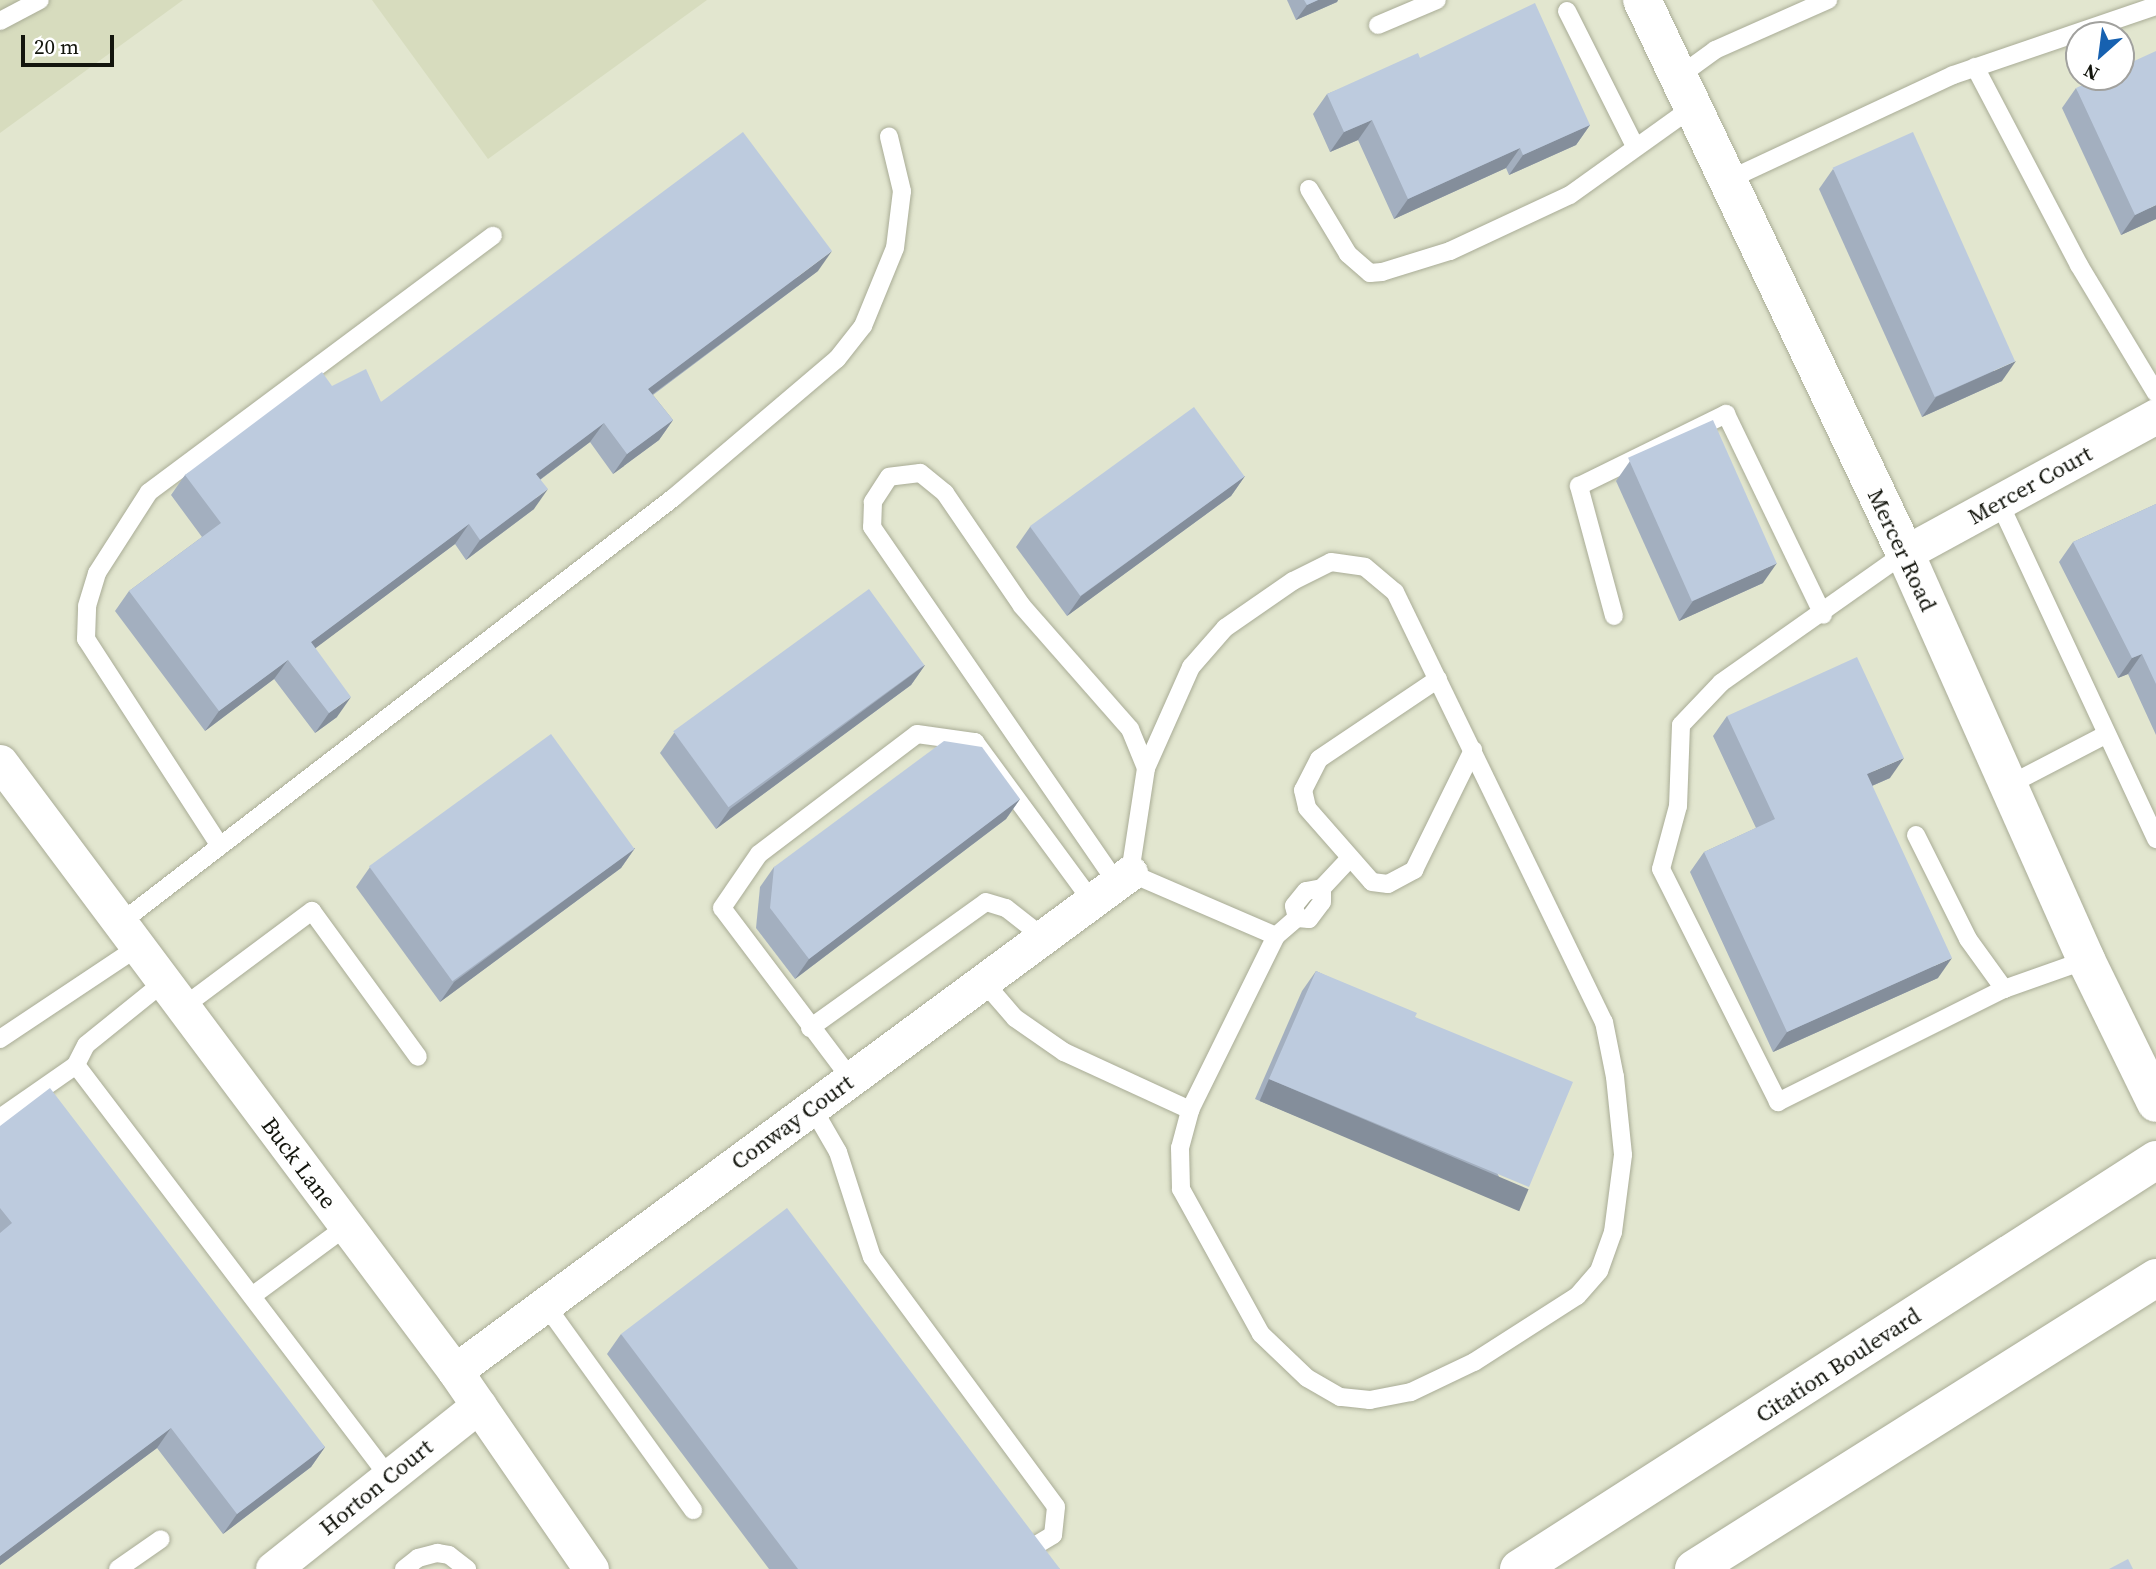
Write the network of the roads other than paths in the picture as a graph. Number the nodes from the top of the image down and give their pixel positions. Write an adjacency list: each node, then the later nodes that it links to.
1 (40, 0): 8 (lane)
2 (1437, 0): 9 (lane)
3 (1642, 0): 11 (main road, Mercer Road)
4 (1828, 0): 6 (lane)
5 (2156, 6): 10 (lane)
6 (1788, 8): 11 (lane)
7 (1567, 11): 13 (lane)
8 (0, 20)
9 (1378, 25)
10 (1975, 67): 14 (lane); 17 (lane)
11 (1686, 92): 13 (lane); 14 (main road, Mercer Road)
12 (889, 137): 31 (lane)
13 (1635, 146): 15 (lane)
14 (1728, 180): 20 (main road, Mercer Road)
15 (1309, 189)
16 (493, 236): 31 (lane)
17 (2156, 393)
18 (2156, 416): 19 (street, Mercer Court)
19 (1999, 502): 20 (street, Mercer Court); 24 (lane)
20 (1905, 553): 21 (lane); 28 (main road, Mercer Road)
21 (1823, 615): 22 (lane); 39 (lane)
22 (1614, 616)
23 (1438, 679): 25 (lane); 27 (lane); 32 (lane)
24 (2107, 734): 28 (lane); 30 (lane)
25 (1473, 750): 32 (lane); 48 (lane)
26 (0, 762): 34 (street, Buck Lane)
27 (1146, 768): 33 (lane); 33 (lane)
28 (2008, 785): 37 (main road, Mercer Road)
29 (1916, 835): 39 (lane)
30 (2156, 839)
31 (220, 846): 34 (lane)
32 (1350, 858): 35 (lane)
33 (1113, 885): 35 (lane); 36 (street, Conway Court); 41 (lane)
34 (129, 935): 40 (street, Buck Lane); 42 (lane)
35 (1276, 936): 48 (lane)
36 (1043, 937): 38 (street, Conway Court); 41 (lane)
37 (2086, 960): 39 (lane); 46 (main road, Mercer Road)
38 (983, 981): 45 (street, Conway Court); 48 (lane)
39 (2004, 989)
40 (173, 994): 43 (lane); 44 (lane); 51 (street, Buck Lane)
41 (810, 1028): 45 (lane)
42 (3, 1030)
43 (418, 1057)
44 (76, 1065): 49 (lane); 53 (lane)
45 (850, 1079): 47 (street, Conway Court)
46 (2156, 1103)
47 (812, 1107): 54 (street, Conway Court); 60 (lane)
48 (1190, 1110)
49 (0, 1118)
50 (2156, 1160): 66 (main road, Citation Boulevard)
51 (347, 1226): 53 (lane); 55 (street, Buck Lane)
52 (2156, 1278): 67 (main road)
53 (251, 1296): 57 (lane)
54 (545, 1304): 55 (street, Conway Court); 58 (lane)
55 (455, 1371): 56 (street, Buck Lane)
56 (479, 1405): 57 (street, Horton Court); 65 (street, Buck Lane)
57 (389, 1477): 62 (street, Horton Court)
58 (693, 1510)
59 (161, 1539): 61 (lane)
60 (1035, 1546)
61 (118, 1569)
62 (274, 1569)
63 (404, 1569): 64 (lane)
64 (467, 1569)
65 (591, 1569)
66 (1519, 1569)
67 (1694, 1569)

